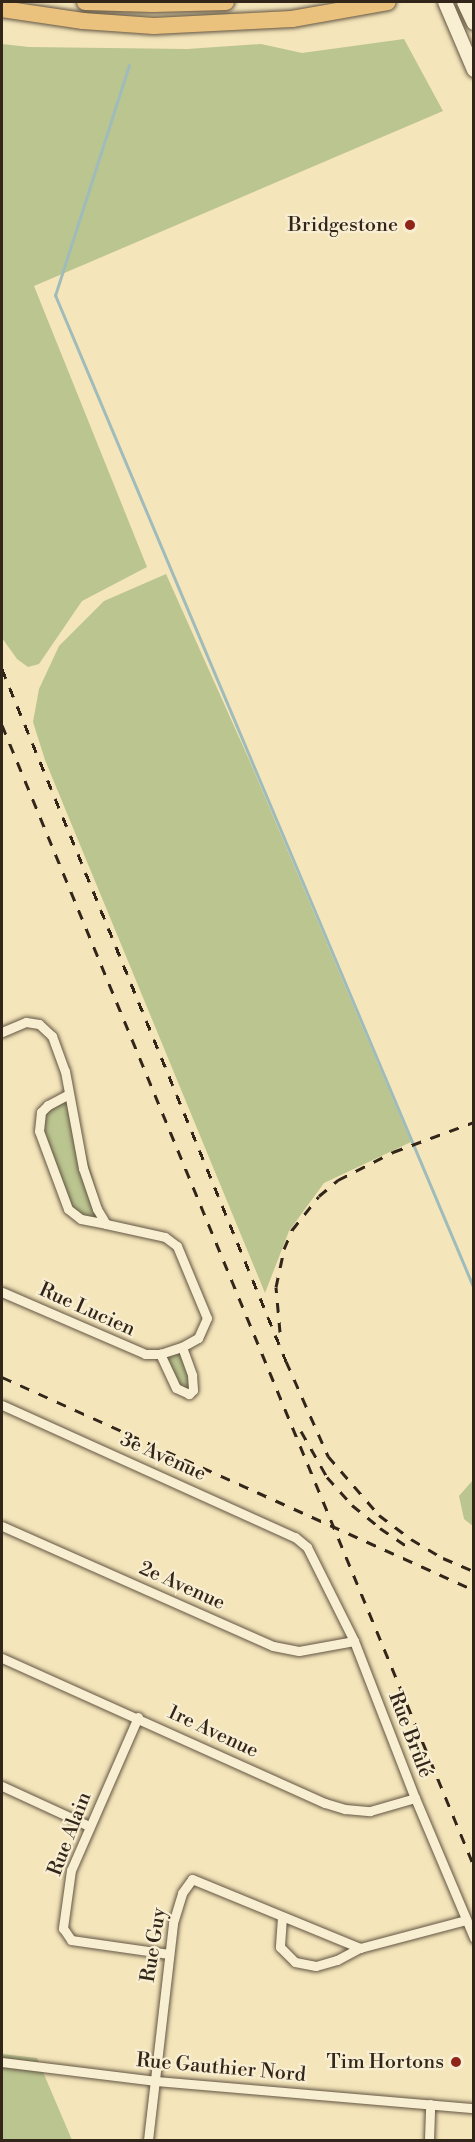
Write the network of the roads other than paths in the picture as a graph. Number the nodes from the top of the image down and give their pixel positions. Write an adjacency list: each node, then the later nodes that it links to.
1 (85, 2): 2 (highway)
2 (226, 2)
3 (388, 2): 6 (highway)
4 (445, 2): 8 (main road)
5 (464, 2): 7 (main road)
6 (2, 9)
7 (474, 23)
8 (474, 70)
9 (2, 1032): 10 (street)
10 (69, 1094): 11 (street); 11 (street)
11 (106, 1224): 13 (street)
12 (2, 1292): 14 (street, Rue Lucien)
13 (183, 1347): 14 (street, Rue Lucien); 14 (street)
14 (160, 1354)
15 (2, 1405): 17 (street, 3e Avenue)
16 (2, 1526): 18 (street, 2e Avenue)
17 (307, 1546): 18 (street, Rue Brûlé)
18 (354, 1641): 22 (street, Rue Brûlé)
19 (2, 1658): 20 (street, 1re Avenue)
20 (138, 1717): 22 (street, 1re Avenue); 23 (street, Rue Alain)
21 (2, 1786): 23 (street)
22 (415, 1798): 25 (street, Rue Brûlé)
23 (89, 1827): 28 (street, Rue Alain)
24 (282, 1917): 27 (street, Rue Guy); 27 (street); 28 (street, Rue Guy)
25 (466, 1920): 26 (street, Rue Brûlé); 27 (street)
26 (474, 1938)
27 (360, 1948)
28 (169, 1954): 30 (street, Rue Guy)
29 (2, 2062): 30 (street, Rue Gauthier Nord)
30 (156, 2081): 31 (street, Rue Gauthier Nord); 33 (street, Rue Guy)
31 (430, 2104): 32 (street, Rue Gauthier Nord); 34 (street)
32 (474, 2108)
33 (148, 2140)
34 (429, 2140)

